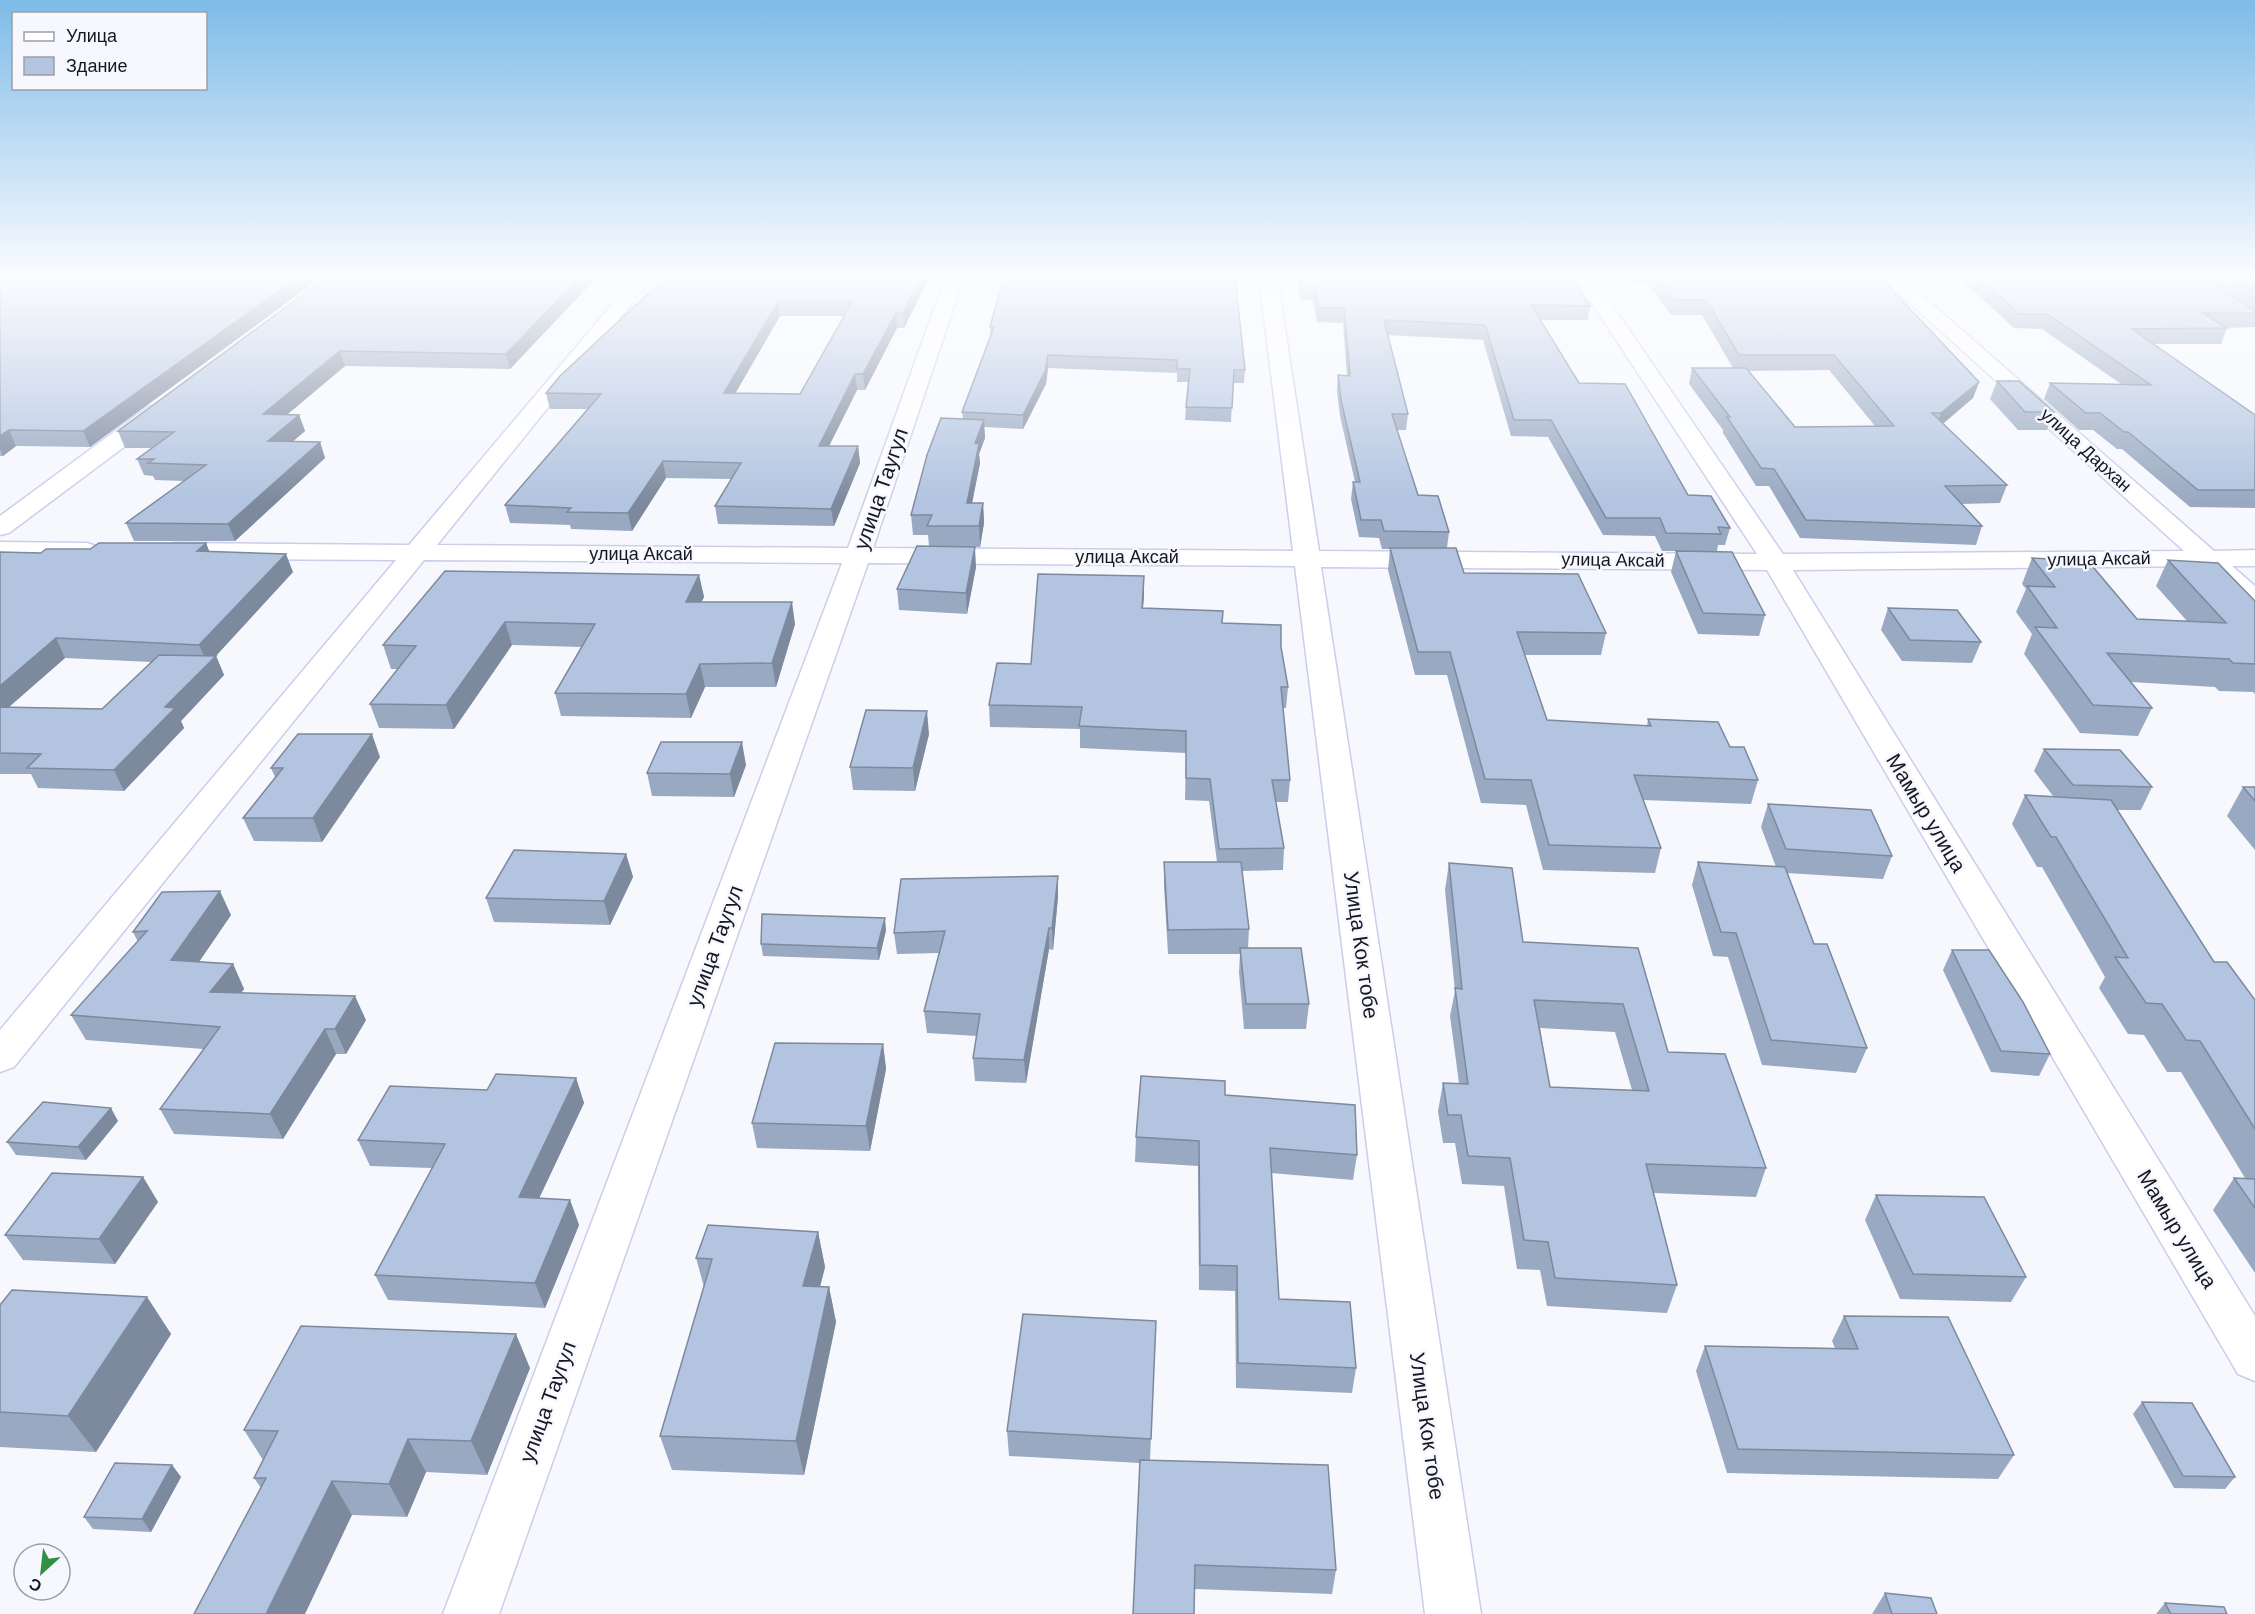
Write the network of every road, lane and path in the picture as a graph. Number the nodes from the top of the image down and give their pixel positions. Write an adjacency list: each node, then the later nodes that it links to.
1 (582, 351): 11 (street)
2 (929, 351): 12 (street, улица Таугул)
3 (1278, 351): 14 (street, Улица Кок тобе)
4 (1634, 351): 16 (street, Мамыр улица)
5 (1974, 351): 13 (street, улица Дархан)
6 (169, 402): 7 (street)
7 (0, 528)
8 (0, 550): 9 (street)
9 (116, 551)
10 (152, 551): 11 (street, улица Аксай)
11 (415, 553): 12 (street, улица Аксай); 18 (street)
12 (858, 555): 14 (street, улица Аксай); 20 (street, улица Таугул)
13 (2207, 557): 15 (street, улица Аксай); 16 (street, улица Аксай); 17 (street, улица Дархан)
14 (1307, 558): 16 (street, улица Аксай); 21 (street, Улица Кок тобе)
15 (2255, 558)
16 (1775, 562): 19 (street, Мамыр улица)
17 (2255, 600)
18 (0, 1056)
19 (2255, 1359)
20 (471, 1614)
21 (1453, 1614)

